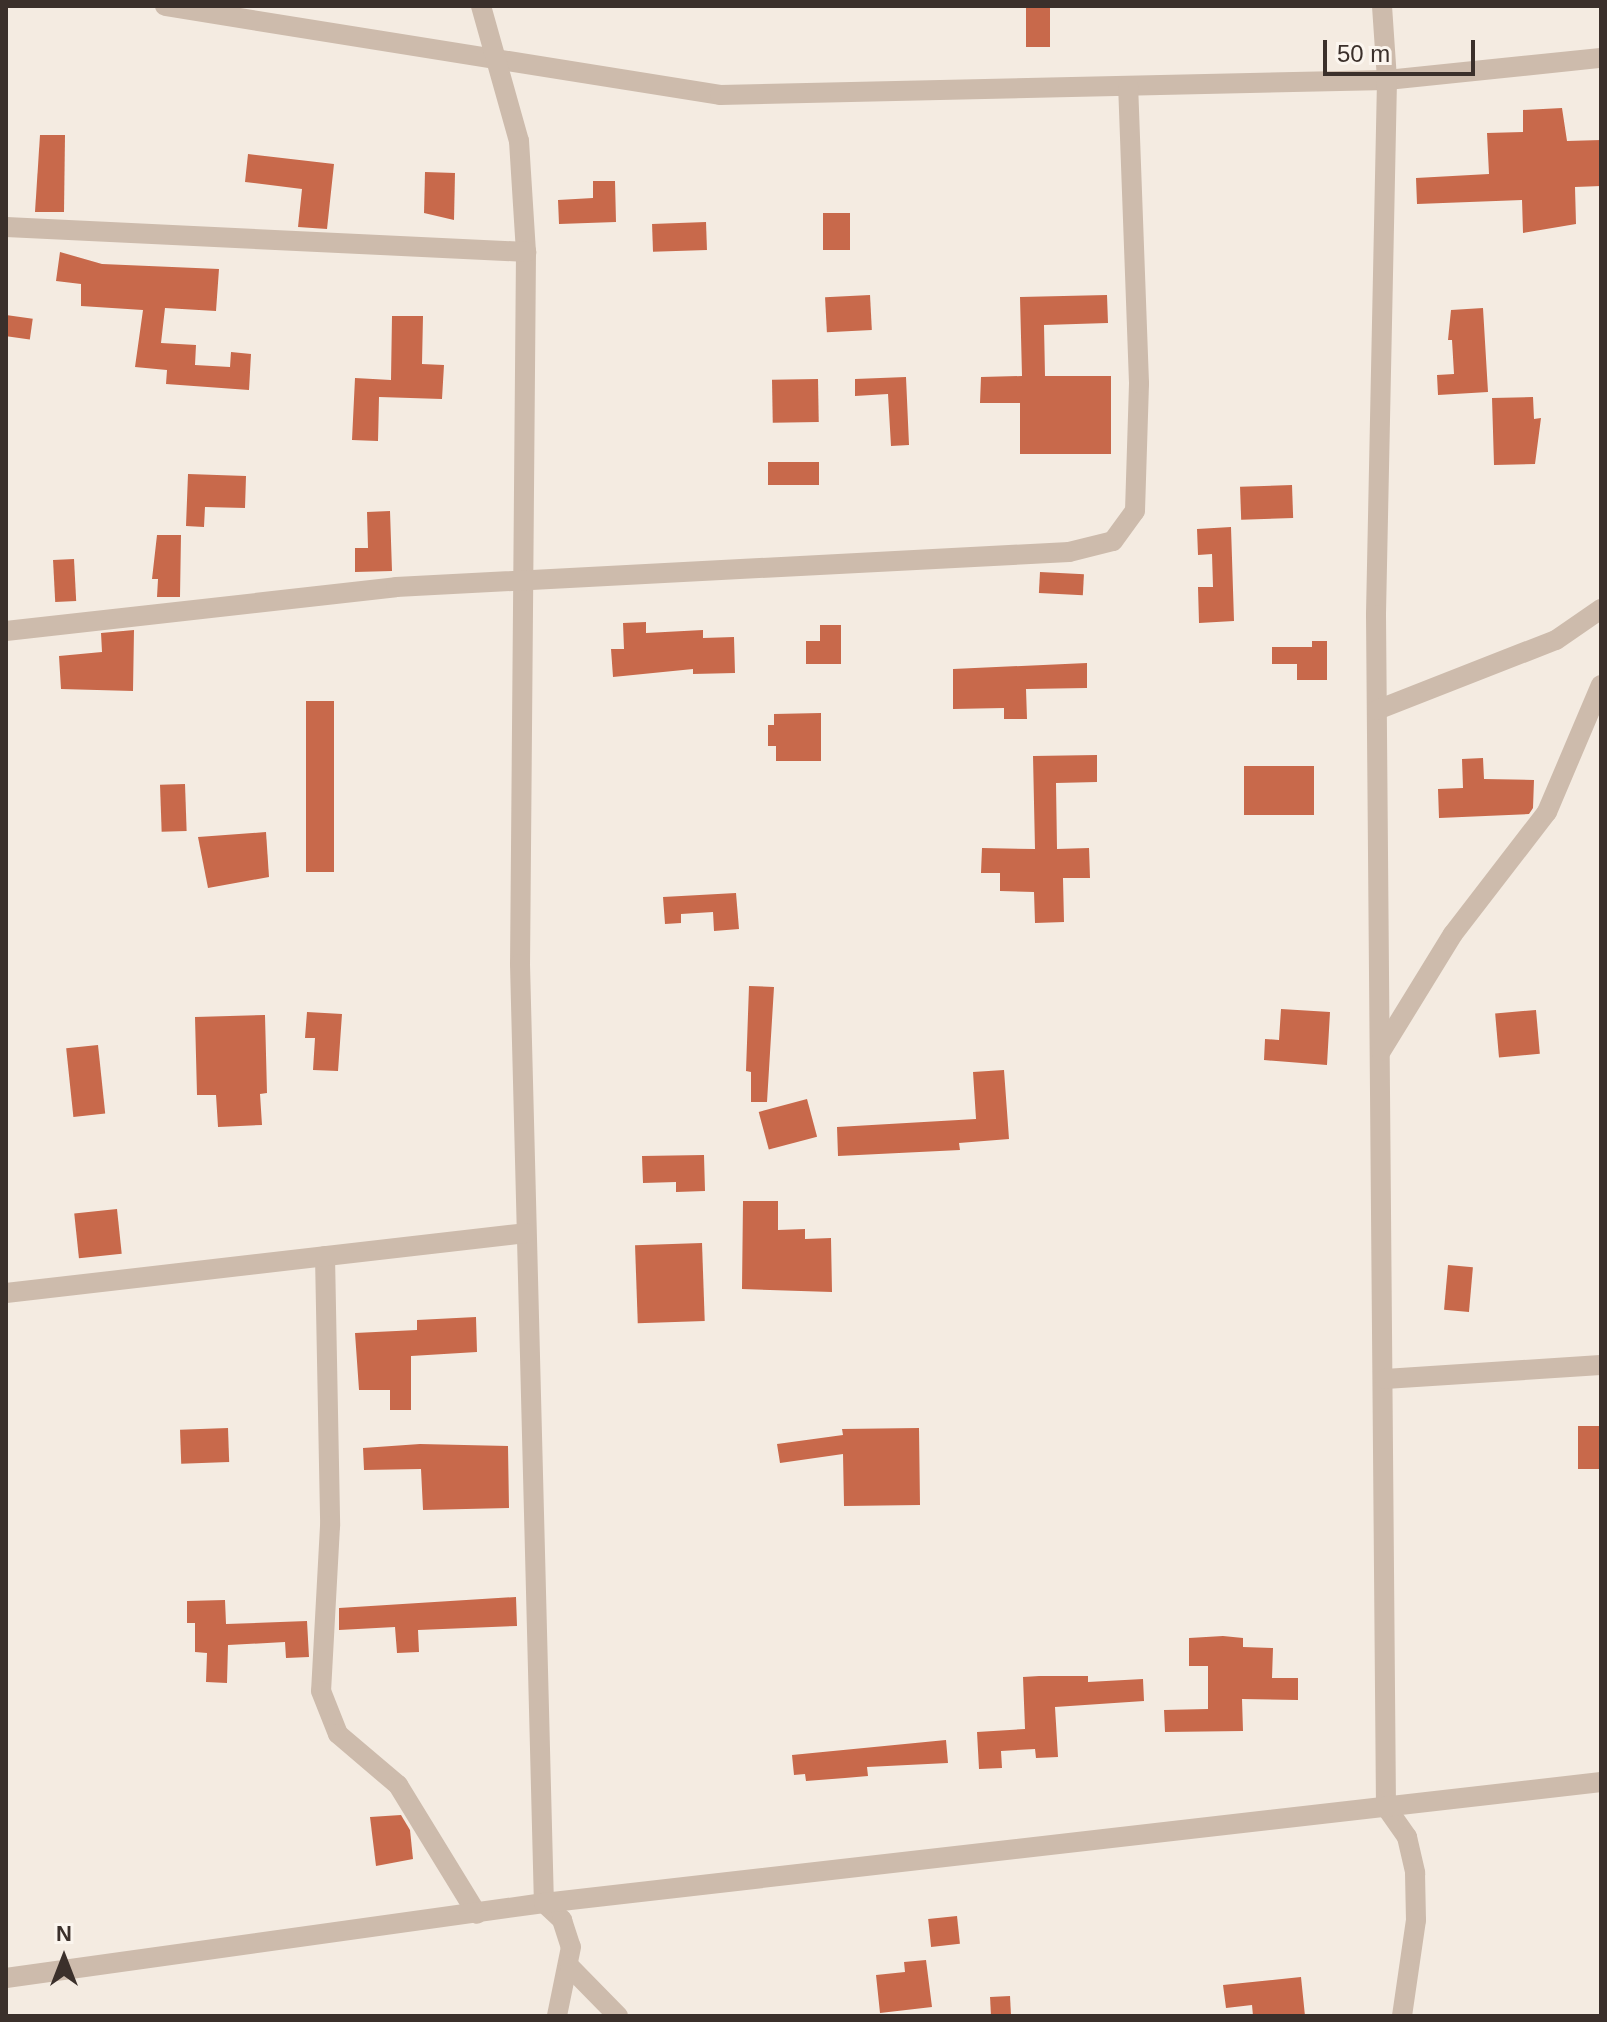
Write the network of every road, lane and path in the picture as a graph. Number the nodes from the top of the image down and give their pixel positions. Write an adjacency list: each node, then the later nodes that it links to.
1 (165, 6): 4 (street)
2 (481, 6): 4 (street)
3 (1382, 6): 6 (street)
4 (496, 55): 7 (street); 9 (street)
5 (1601, 58): 6 (street)
6 (1387, 80): 7 (street); 14 (street)
7 (1128, 86): 10 (street)
8 (6, 227): 9 (street)
9 (526, 252): 10 (street)
10 (523, 581): 12 (street); 16 (street)
11 (1601, 609): 14 (street)
12 (6, 631)
13 (1601, 685): 15 (street)
14 (1377, 710): 15 (street)
15 (1381, 1051): 20 (street)
16 (526, 1233): 17 (street); 23 (street)
17 (325, 1256): 18 (street); 24 (street)
18 (6, 1293)
19 (1601, 1365): 20 (street)
20 (1385, 1379): 22 (street)
21 (1601, 1782): 22 (street)
22 (1386, 1807): 23 (street); 29 (street)
23 (544, 1903): 24 (street); 25 (street)
24 (477, 1914): 26 (street)
25 (570, 1967): 27 (street); 28 (street)
26 (6, 1978)
27 (557, 2016)
28 (618, 2016)
29 (1402, 2016)

